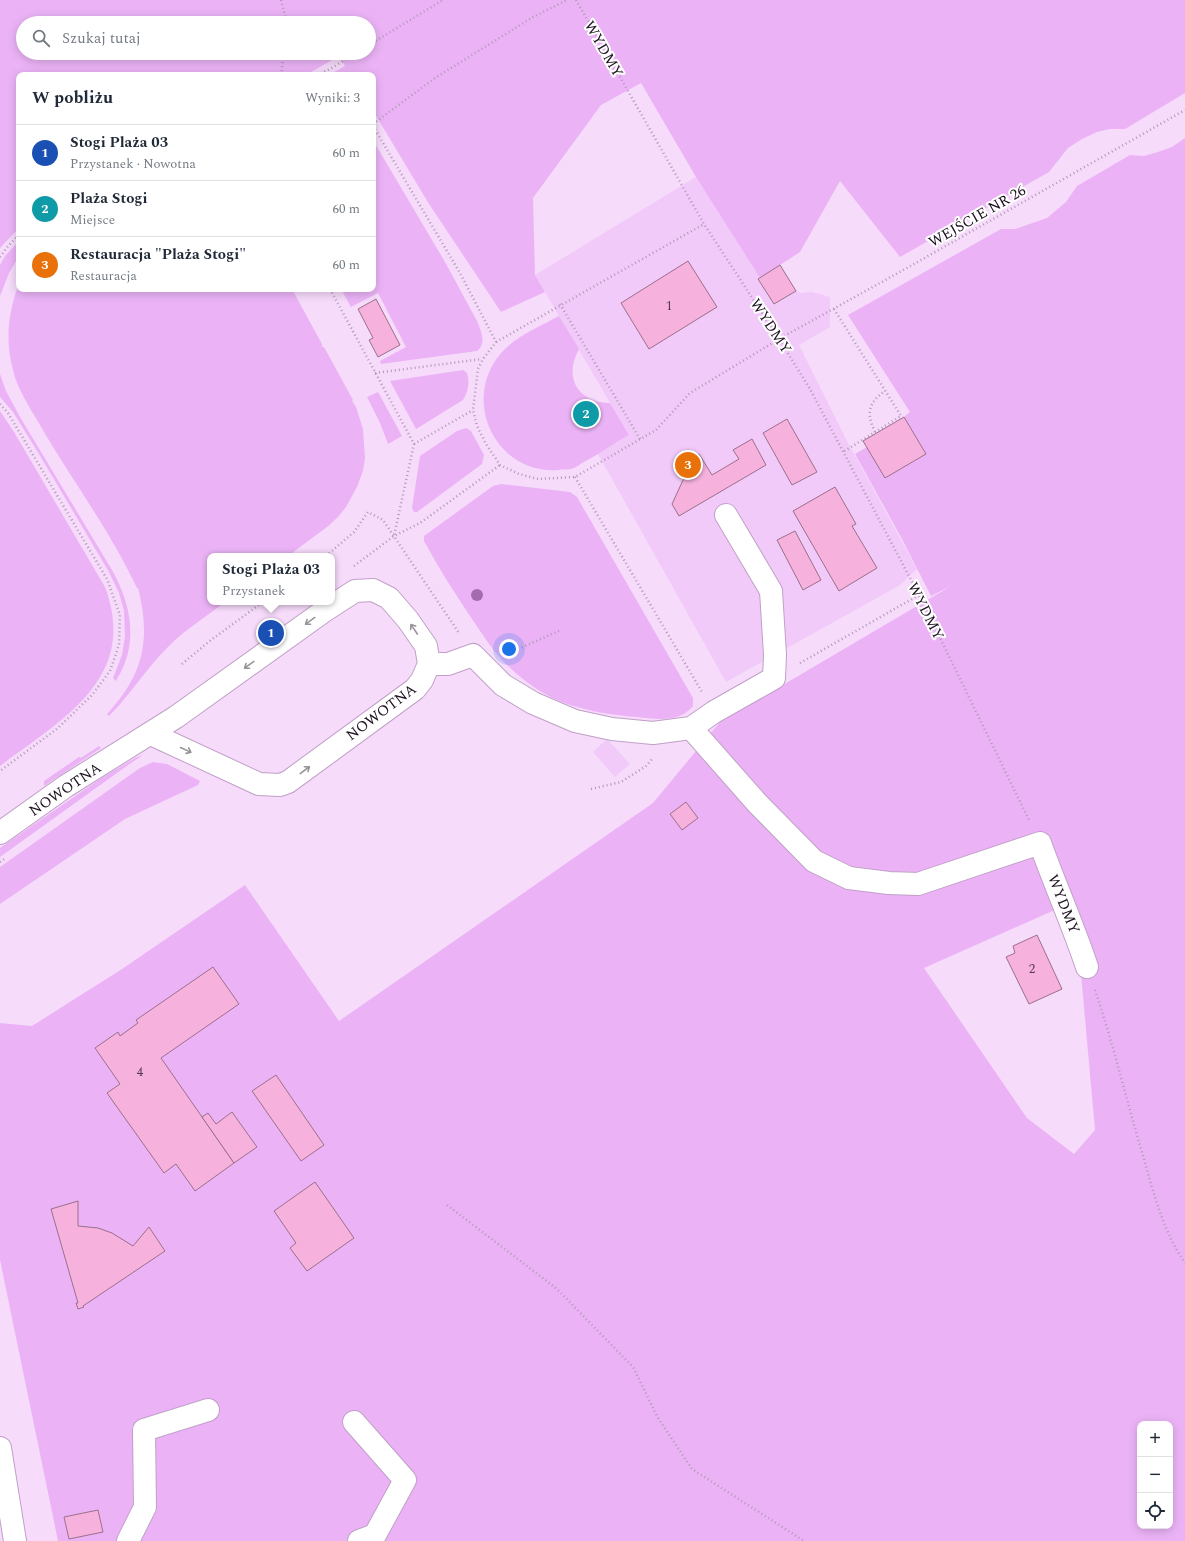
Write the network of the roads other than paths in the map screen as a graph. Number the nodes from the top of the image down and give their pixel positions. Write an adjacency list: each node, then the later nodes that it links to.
1 (726, 515): 5 (street)
2 (335, 603): 4 (street, NOWOTNA, one-way to 2)
3 (332, 605): 6 (street, NOWOTNA, one-way to 6)
4 (429, 664): 5 (street); 6 (street, NOWOTNA, one-way to 4)
5 (684, 729): 8 (street, WYDMY)
6 (151, 734): 7 (street, NOWOTNA)
7 (0, 833)
8 (1087, 967)
9 (208, 1410): 13 (street)
10 (354, 1422): 14 (street)
11 (0, 1448): 12 (street)
12 (15, 1541)
13 (128, 1541)
14 (359, 1541)

